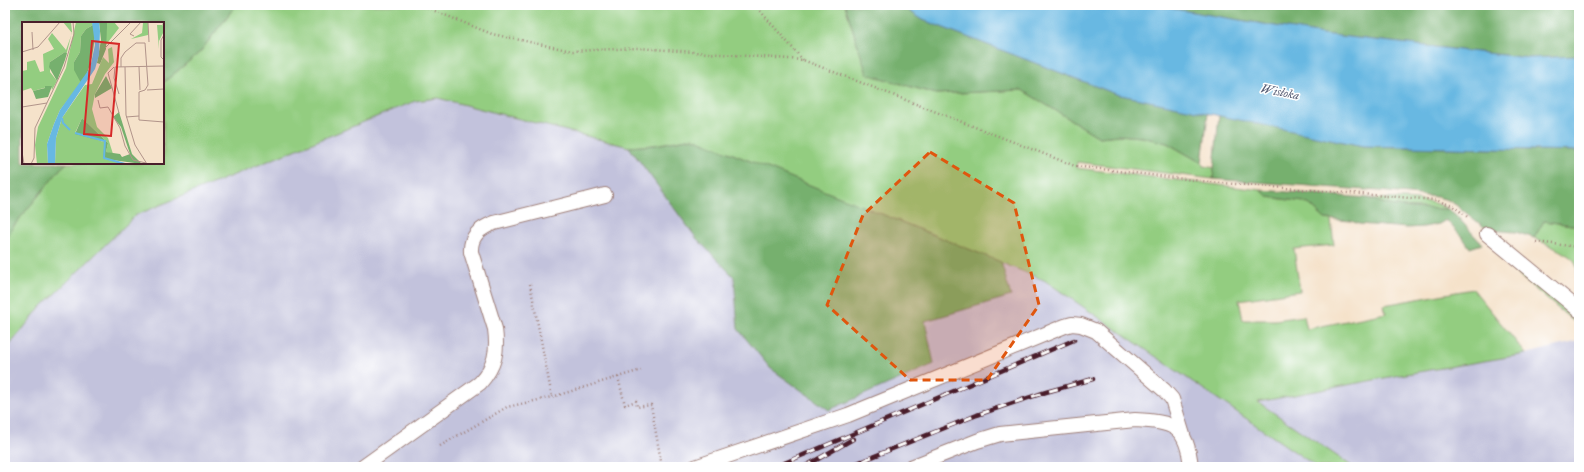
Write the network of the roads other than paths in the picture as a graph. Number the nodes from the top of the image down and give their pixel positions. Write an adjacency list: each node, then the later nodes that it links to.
1 (605, 195): 5 (lane)
2 (1487, 234): 3 (lane)
3 (1579, 310)
4 (1183, 435): 6 (lane); 7 (lane); 8 (lane)
5 (363, 467)
6 (695, 467)
7 (911, 467)
8 (1191, 467)

